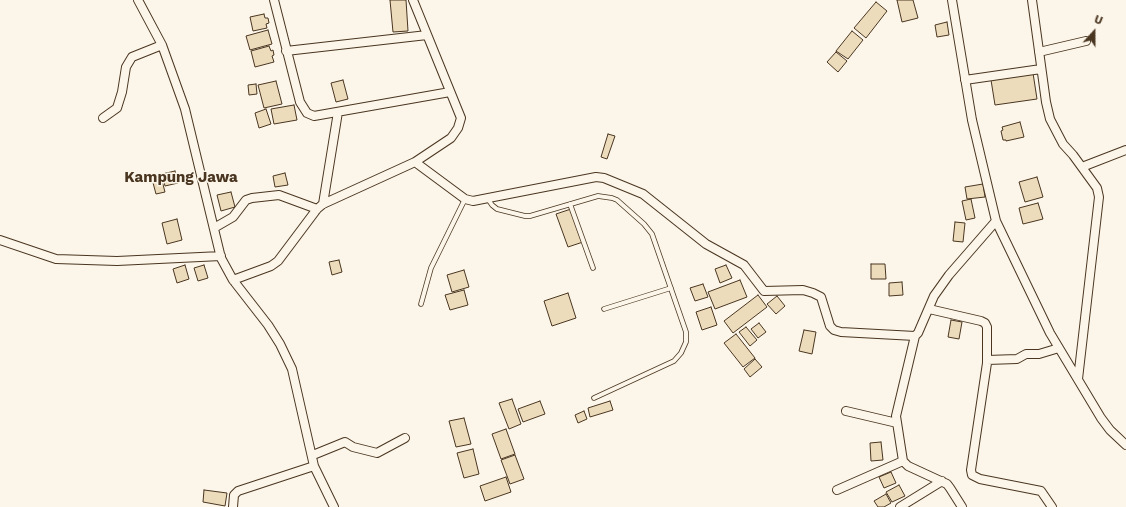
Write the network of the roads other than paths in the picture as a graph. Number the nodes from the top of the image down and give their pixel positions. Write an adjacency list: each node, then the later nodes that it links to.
1 (138, 0): 8 (street)
2 (274, 0): 9 (street)
3 (414, 0): 6 (street)
4 (952, 0): 12 (street)
5 (1032, 0): 10 (street)
6 (427, 35): 9 (street); 13 (street)
7 (1086, 41): 10 (street)
8 (162, 45): 15 (street); 24 (street)
9 (286, 51): 14 (street)
10 (1039, 52): 11 (street)
11 (1041, 69): 12 (street); 18 (street)
12 (965, 80): 23 (street)
13 (450, 92): 14 (street); 17 (street)
14 (338, 112): 22 (street)
15 (103, 118)
16 (1126, 150): 18 (street)
17 (415, 162): 19 (street); 22 (street)
18 (1082, 167): 36 (street)
19 (465, 199): 20 (street); 30 (lane)
20 (488, 199): 21 (lane); 33 (street)
21 (570, 204): 27 (lane); 29 (lane)
22 (320, 207): 24 (street); 28 (street)
23 (996, 221): 32 (street); 34 (street)
24 (214, 228): 26 (street)
25 (0, 240): 26 (street)
26 (221, 256): 28 (street)
27 (593, 268)
28 (232, 280): 42 (street)
29 (671, 288): 31 (lane); 37 (lane)
30 (421, 304)
31 (604, 309)
32 (928, 309): 33 (street); 35 (street)
33 (915, 336): 39 (street)
34 (1059, 348): 35 (street); 36 (street)
35 (987, 360): 51 (street)
36 (1078, 379): 41 (street)
37 (594, 398)
38 (846, 411): 39 (street)
39 (897, 423): 43 (street)
40 (405, 438): 42 (street)
41 (1126, 445)
42 (313, 455): 44 (street)
43 (903, 461): 45 (street); 46 (street)
44 (314, 466): 47 (street); 48 (street)
45 (942, 481): 49 (street); 50 (street)
46 (837, 490)
47 (233, 507)
48 (334, 507)
49 (900, 507)
50 (962, 507)
51 (1052, 507)

